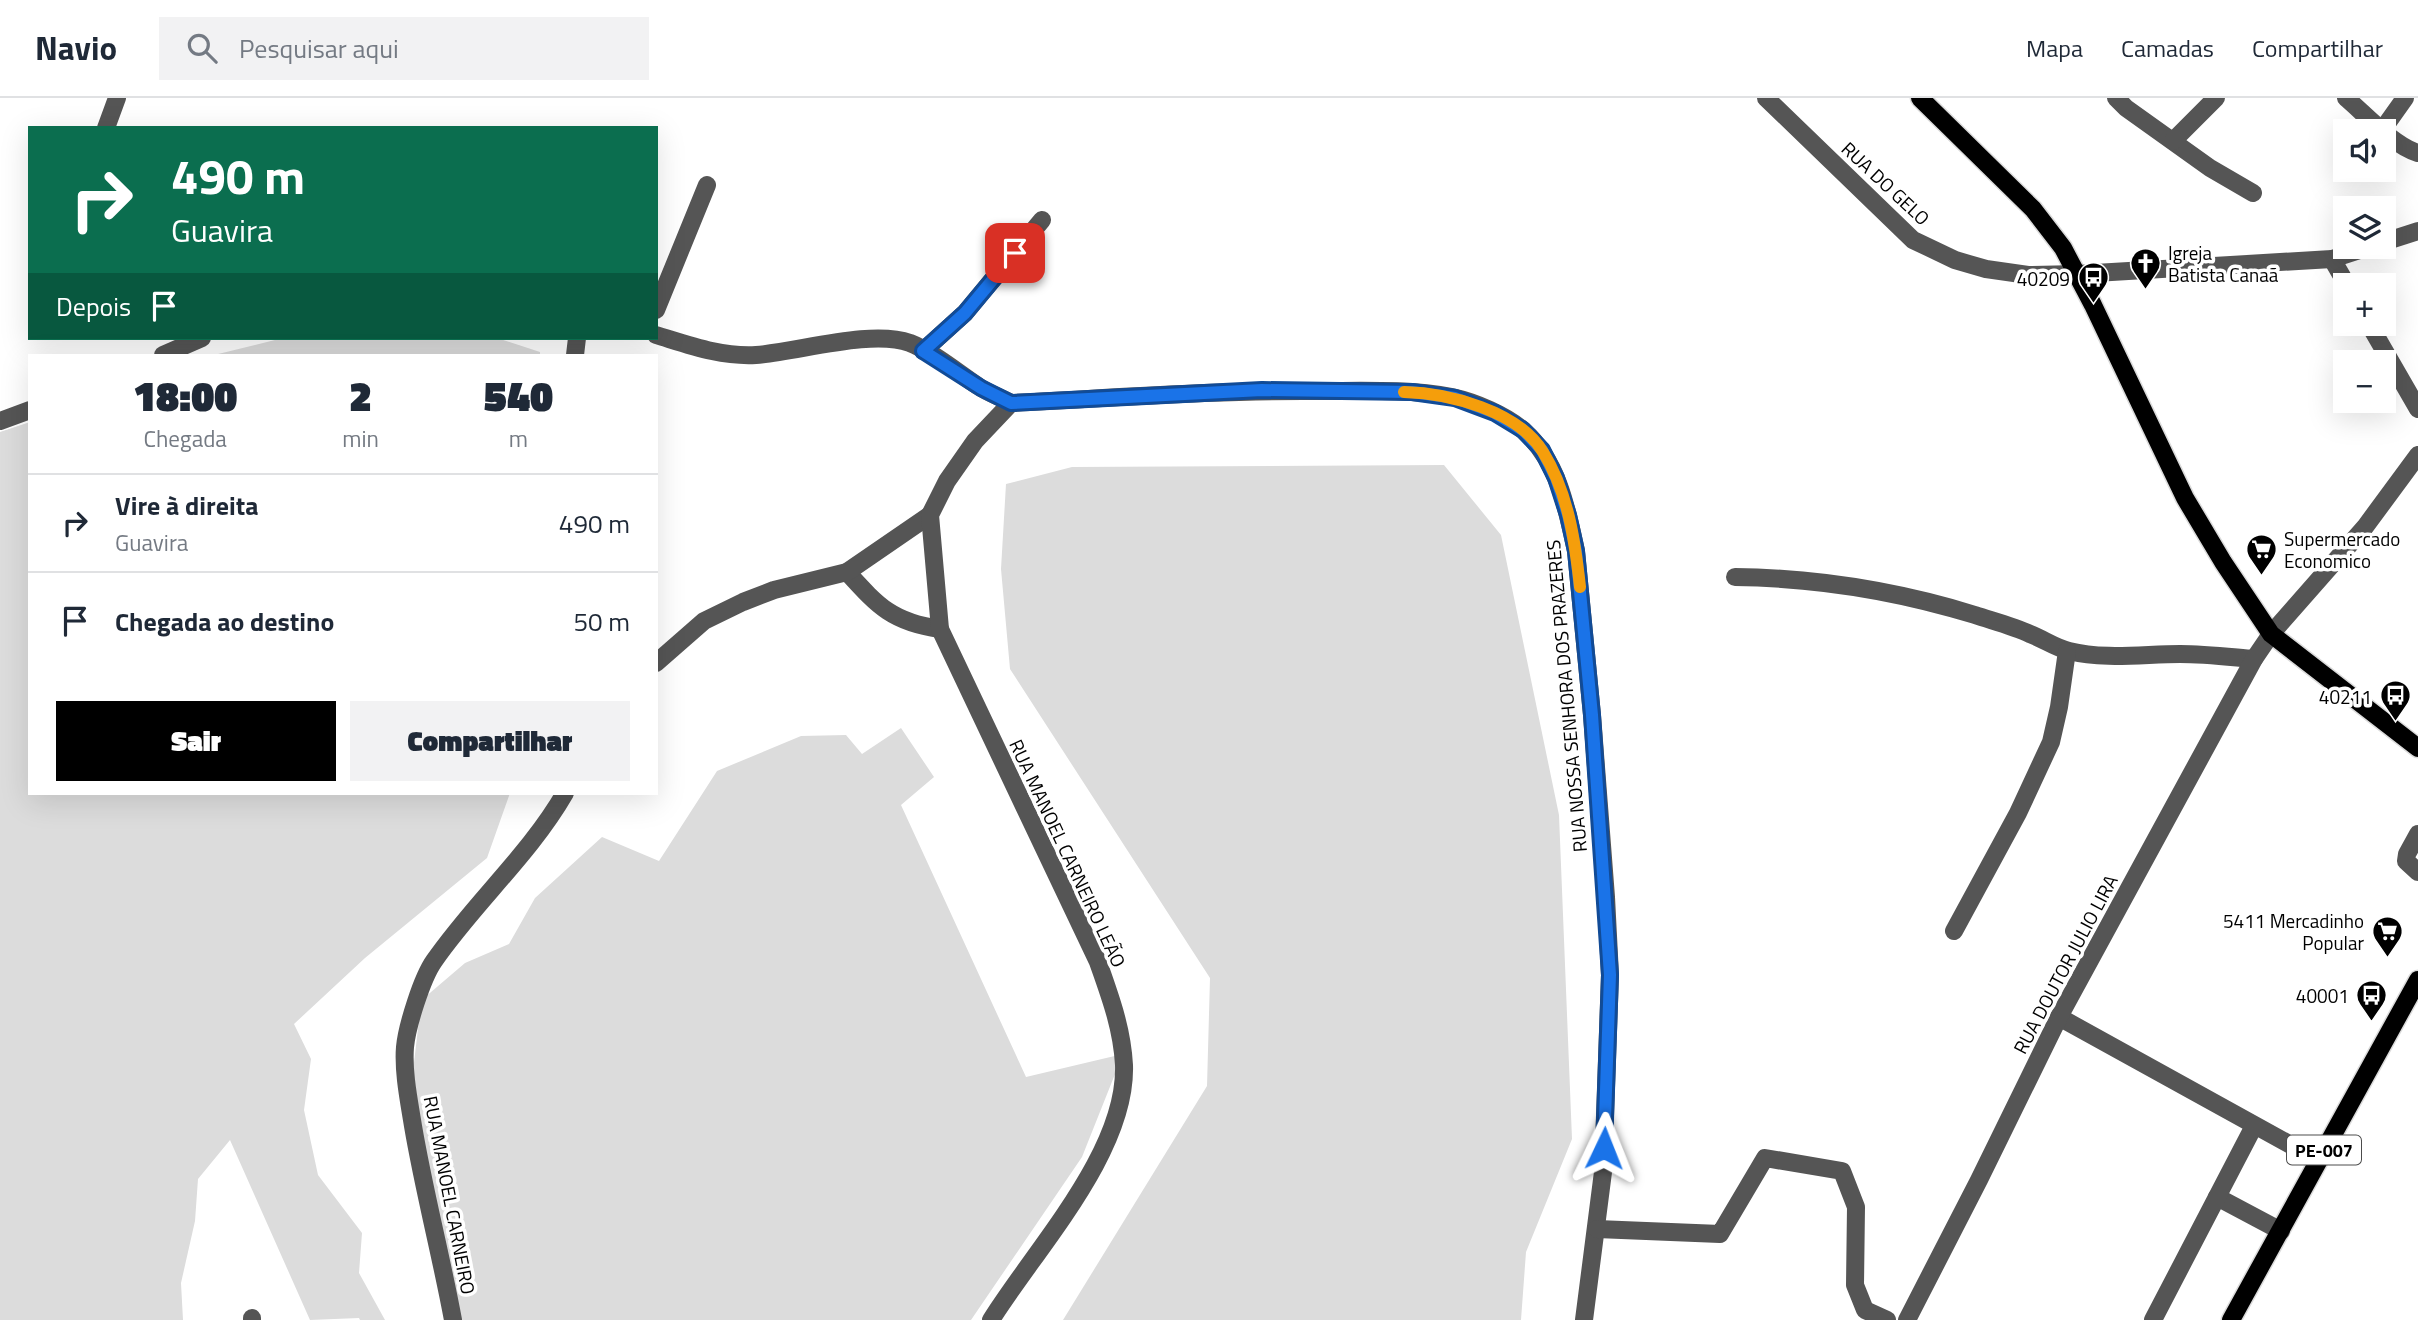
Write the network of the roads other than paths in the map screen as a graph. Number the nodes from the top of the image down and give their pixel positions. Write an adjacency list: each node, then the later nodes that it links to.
1 (117, 98): 10 (street)
2 (1766, 98): 21 (street, RUA DO GELO)
3 (1920, 98): 21 (main road)
4 (2116, 98): 12 (street)
5 (2216, 98): 12 (street)
6 (2346, 98): 8 (street)
7 (2405, 98): 9 (street)
8 (2371, 119)
9 (2390, 119)
10 (107, 126)
11 (2396, 140): 13 (street)
12 (2173, 141): 15 (street)
13 (2418, 153)
14 (708, 186): 22 (street)
15 (2253, 193)
16 (1042, 220): 26 (street)
17 (2418, 231): 18 (street)
18 (2396, 238)
19 (2332, 259): 20 (street); 21 (street, RUA DO GELO)
20 (2340, 273)
21 (2078, 274): 37 (main road)
22 (658, 305)
23 (658, 336): 26 (street, RUA NOSSA SENHORA DOS PRAZERES)
24 (2376, 336): 29 (street)
25 (197, 340): 27 (street)
26 (923, 351): 28 (street, RUA NOSSA SENHORA DOS PRAZERES)
27 (165, 354)
28 (1011, 403): 33 (street); 51 (street, RUA NOSSA SENHORA DOS PRAZERES)
29 (2418, 409)
30 (28, 411): 31 (street)
31 (0, 421)
32 (2418, 455): 37 (street, RUA DOUTOR JULIO LIRA)
33 (930, 516): 34 (street); 36 (street, RUA MANOEL CARNEIRO LEÃO)
34 (847, 572): 36 (street); 40 (street)
35 (1735, 577): 38 (street)
36 (940, 629): 54 (street, RUA MANOEL CARNEIRO LEÃO)
37 (2271, 634): 39 (street, RUA DOUTOR JULIO LIRA); 41 (main road)
38 (2067, 651): 39 (street); 45 (street)
39 (2254, 659): 47 (street, RUA DOUTOR JULIO LIRA)
40 (658, 661)
41 (2418, 748)
42 (564, 795): 53 (street, RUA MANOEL CARNEIRO)
43 (2418, 834): 44 (street)
44 (2418, 872)
45 (1954, 930)
46 (2418, 980): 49 (main road, PE-007)
47 (2059, 1017): 48 (street); 57 (street, RUA DOUTOR JULIO LIRA)
48 (2254, 1126): 49 (street); 50 (street)
49 (2318, 1160): 52 (main road, PE-007)
50 (2217, 1197): 52 (street); 58 (street)
51 (1597, 1229): 55 (street, RUA NOSSA SENHORA DOS PRAZERES); 56 (street)
52 (2280, 1231): 59 (main road, PE-007)
53 (453, 1320)
54 (991, 1320)
55 (1584, 1320)
56 (1886, 1320)
57 (1907, 1320)
58 (2154, 1320)
59 (2231, 1320)

